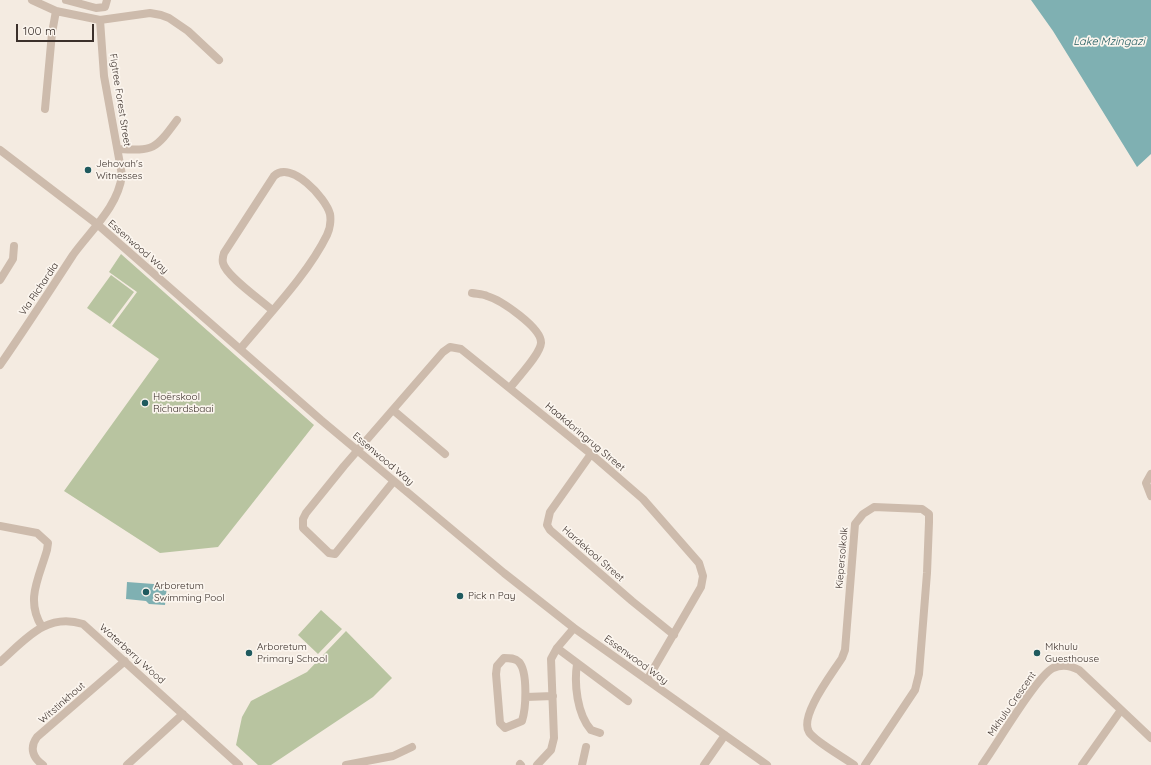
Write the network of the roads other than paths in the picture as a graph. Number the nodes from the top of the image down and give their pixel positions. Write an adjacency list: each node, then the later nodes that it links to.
1 (32, 0): 4 (street)
2 (66, 0): 3 (street)
3 (107, 0)
4 (56, 11): 5 (street); 7 (street)
5 (100, 20): 6 (street); 9 (street, Figtree Forest Street)
6 (219, 60)
7 (45, 109)
8 (177, 120): 9 (street)
9 (118, 149): 11 (street, Figtree Forest Street)
10 (0, 150): 11 (street, Essenwood Way)
11 (97, 224): 16 (street, Essenwood Way); 17 (street, Via Richardia)
12 (14, 246): 13 (street)
13 (0, 280)
14 (472, 293): 18 (street)
15 (272, 310): 15 (street); 16 (street)
16 (241, 348): 20 (street, Essenwood Way)
17 (0, 365)
18 (510, 388): 19 (street, Haakdoringrug Street); 22 (street, Haakdoringrug Street)
19 (393, 410): 20 (street, Haakdoringrug Street); 21 (street)
20 (358, 451): 24 (street, Essenwood Way); 24 (street, Haakdoringrug Street)
21 (445, 454)
22 (591, 454): 29 (street, Haakdoringrug Street); 29 (street, Hardekool Street)
23 (1151, 474): 25 (street)
24 (393, 482): 28 (street, Essenwood Way)
25 (1151, 496)
26 (0, 526): 27 (street)
27 (42, 627): 31 (street, Waterberry Wood); 32 (street, Waterberry Wood)
28 (574, 628): 30 (street); 34 (street, Essenwood Way)
29 (674, 635): 34 (street, Haakdoringrug Street)
30 (557, 648): 33 (street); 36 (street)
31 (125, 661): 39 (street, Waterberry Wood); 45 (street, Witstinkhout)
32 (0, 662)
33 (577, 664): 37 (street); 40 (street)
34 (647, 680): 41 (street, Essenwood Way)
35 (526, 696): 35 (street); 36 (street)
36 (552, 696): 49 (street)
37 (628, 701)
38 (1121, 710): 42 (street, Mkhulu Crescent); 55 (street, Mkhulu Crescent); 56 (street)
39 (183, 714): 46 (street); 47 (street, Waterberry Wood)
40 (600, 733)
41 (725, 735): 51 (street); 52 (street, Essenwood Way)
42 (1151, 738)
43 (412, 747): 48 (street)
44 (586, 747): 50 (street)
45 (43, 765)
46 (127, 765)
47 (238, 765)
48 (346, 765)
49 (537, 765)
50 (582, 765)
51 (704, 765)
52 (767, 765)
53 (854, 765): 54 (street, Kiepersolkolk)
54 (865, 765)
55 (982, 765)
56 (1082, 765)

